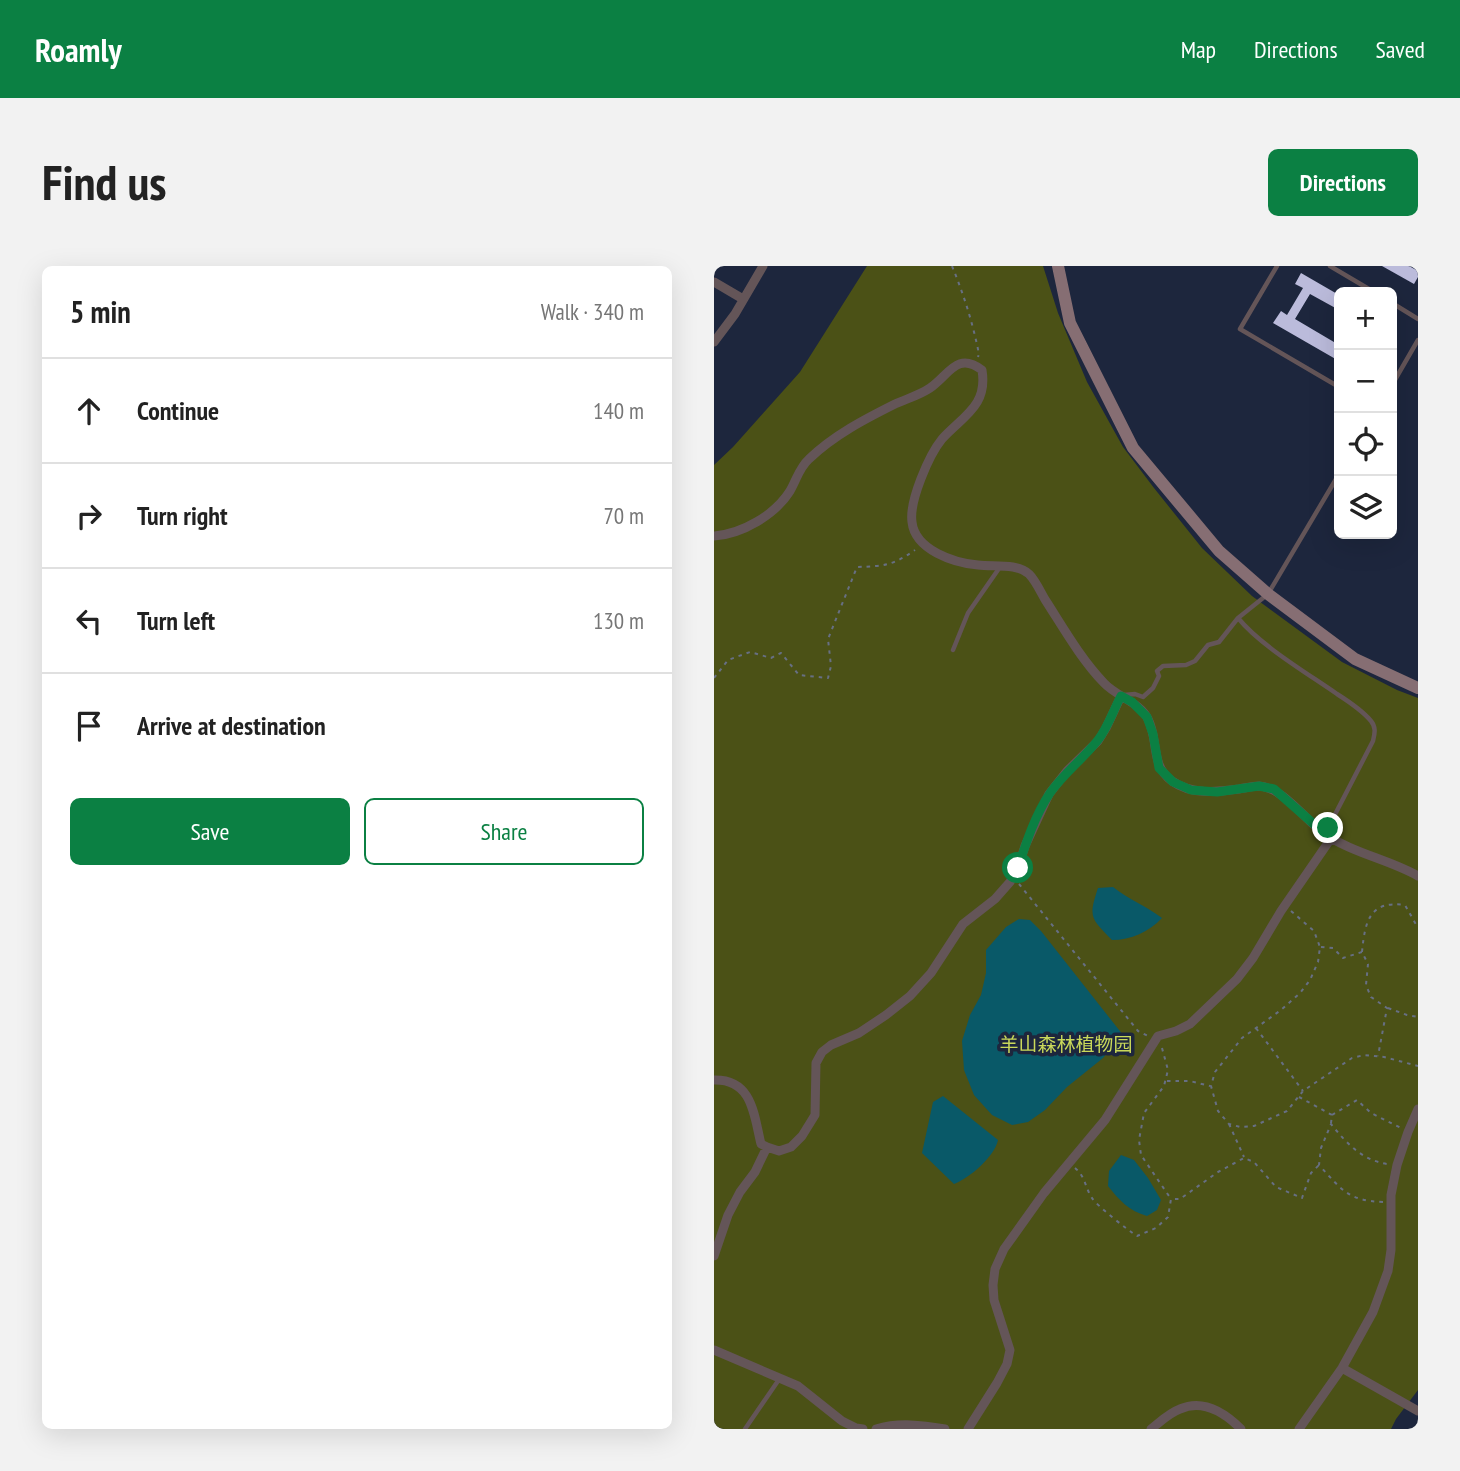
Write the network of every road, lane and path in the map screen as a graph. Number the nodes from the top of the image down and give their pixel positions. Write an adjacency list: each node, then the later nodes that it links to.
1 (763, 266): 8 (street)
2 (952, 266): 14 (path)
3 (1058, 266): 21 (street)
4 (1277, 266): 16 (lane)
5 (1330, 266): 7 (lane)
6 (714, 282): 8 (street)
7 (1366, 287)
8 (744, 299): 11 (street)
9 (1397, 306): 10 (lane)
10 (1418, 319)
11 (718, 327): 13 (street)
12 (1418, 340): 15 (lane)
13 (714, 342)
14 (975, 364): 18 (street); 19 (street)
15 (1397, 376)
16 (1334, 384)
17 (1338, 476): 21 (lane)
18 (714, 536)
19 (924, 544): 20 (street); 24 (path)
20 (1001, 566): 23 (lane); 26 (street)
21 (1268, 594): 22 (lane); 25 (street)
22 (1238, 618): 26 (lane); 27 (lane)
23 (953, 650)
24 (714, 678)
25 (1418, 688)
26 (1121, 696): 27 (street); 29 (street)
27 (1332, 837): 28 (street); 30 (street)
28 (1418, 876)
29 (1012, 878): 37 (path); 50 (street)
30 (1285, 906): 32 (path); 37 (street)
31 (1418, 928): 33 (path)
32 (1320, 947): 33 (path); 36 (path)
33 (1362, 952): 34 (path)
34 (1387, 1008): 35 (path); 38 (path)
35 (1418, 1017)
36 (1255, 1027): 42 (path); 43 (path)
37 (1157, 1038): 41 (path); 52 (street)
38 (1378, 1056): 39 (path); 43 (path)
39 (1418, 1066)
40 (714, 1080): 50 (street)
41 (1166, 1080): 42 (path); 55 (path)
42 (1211, 1086): 47 (path)
43 (1303, 1091): 44 (path)
44 (1299, 1097): 46 (path); 47 (path)
45 (1418, 1109): 49 (street)
46 (1332, 1115): 48 (path); 49 (path)
47 (1229, 1124): 51 (path)
48 (1331, 1125): 53 (path); 54 (path)
49 (1408, 1132): 54 (street)
50 (767, 1147): 57 (street)
51 (1244, 1158): 53 (path); 55 (path)
52 (1069, 1164): 55 (path); 66 (street)
53 (1319, 1165): 56 (path)
54 (1397, 1165): 56 (street)
55 (1171, 1199)
56 (1391, 1202): 59 (street)
57 (714, 1256)
58 (714, 1350): 60 (street)
59 (1342, 1368): 61 (street); 69 (street)
60 (780, 1378): 62 (lane); 63 (street)
61 (1418, 1411)
62 (746, 1429)
63 (863, 1429)
64 (876, 1429): 65 (street)
65 (945, 1429)
66 (968, 1429)
67 (1151, 1429): 68 (street)
68 (1241, 1429)
69 (1299, 1429)

